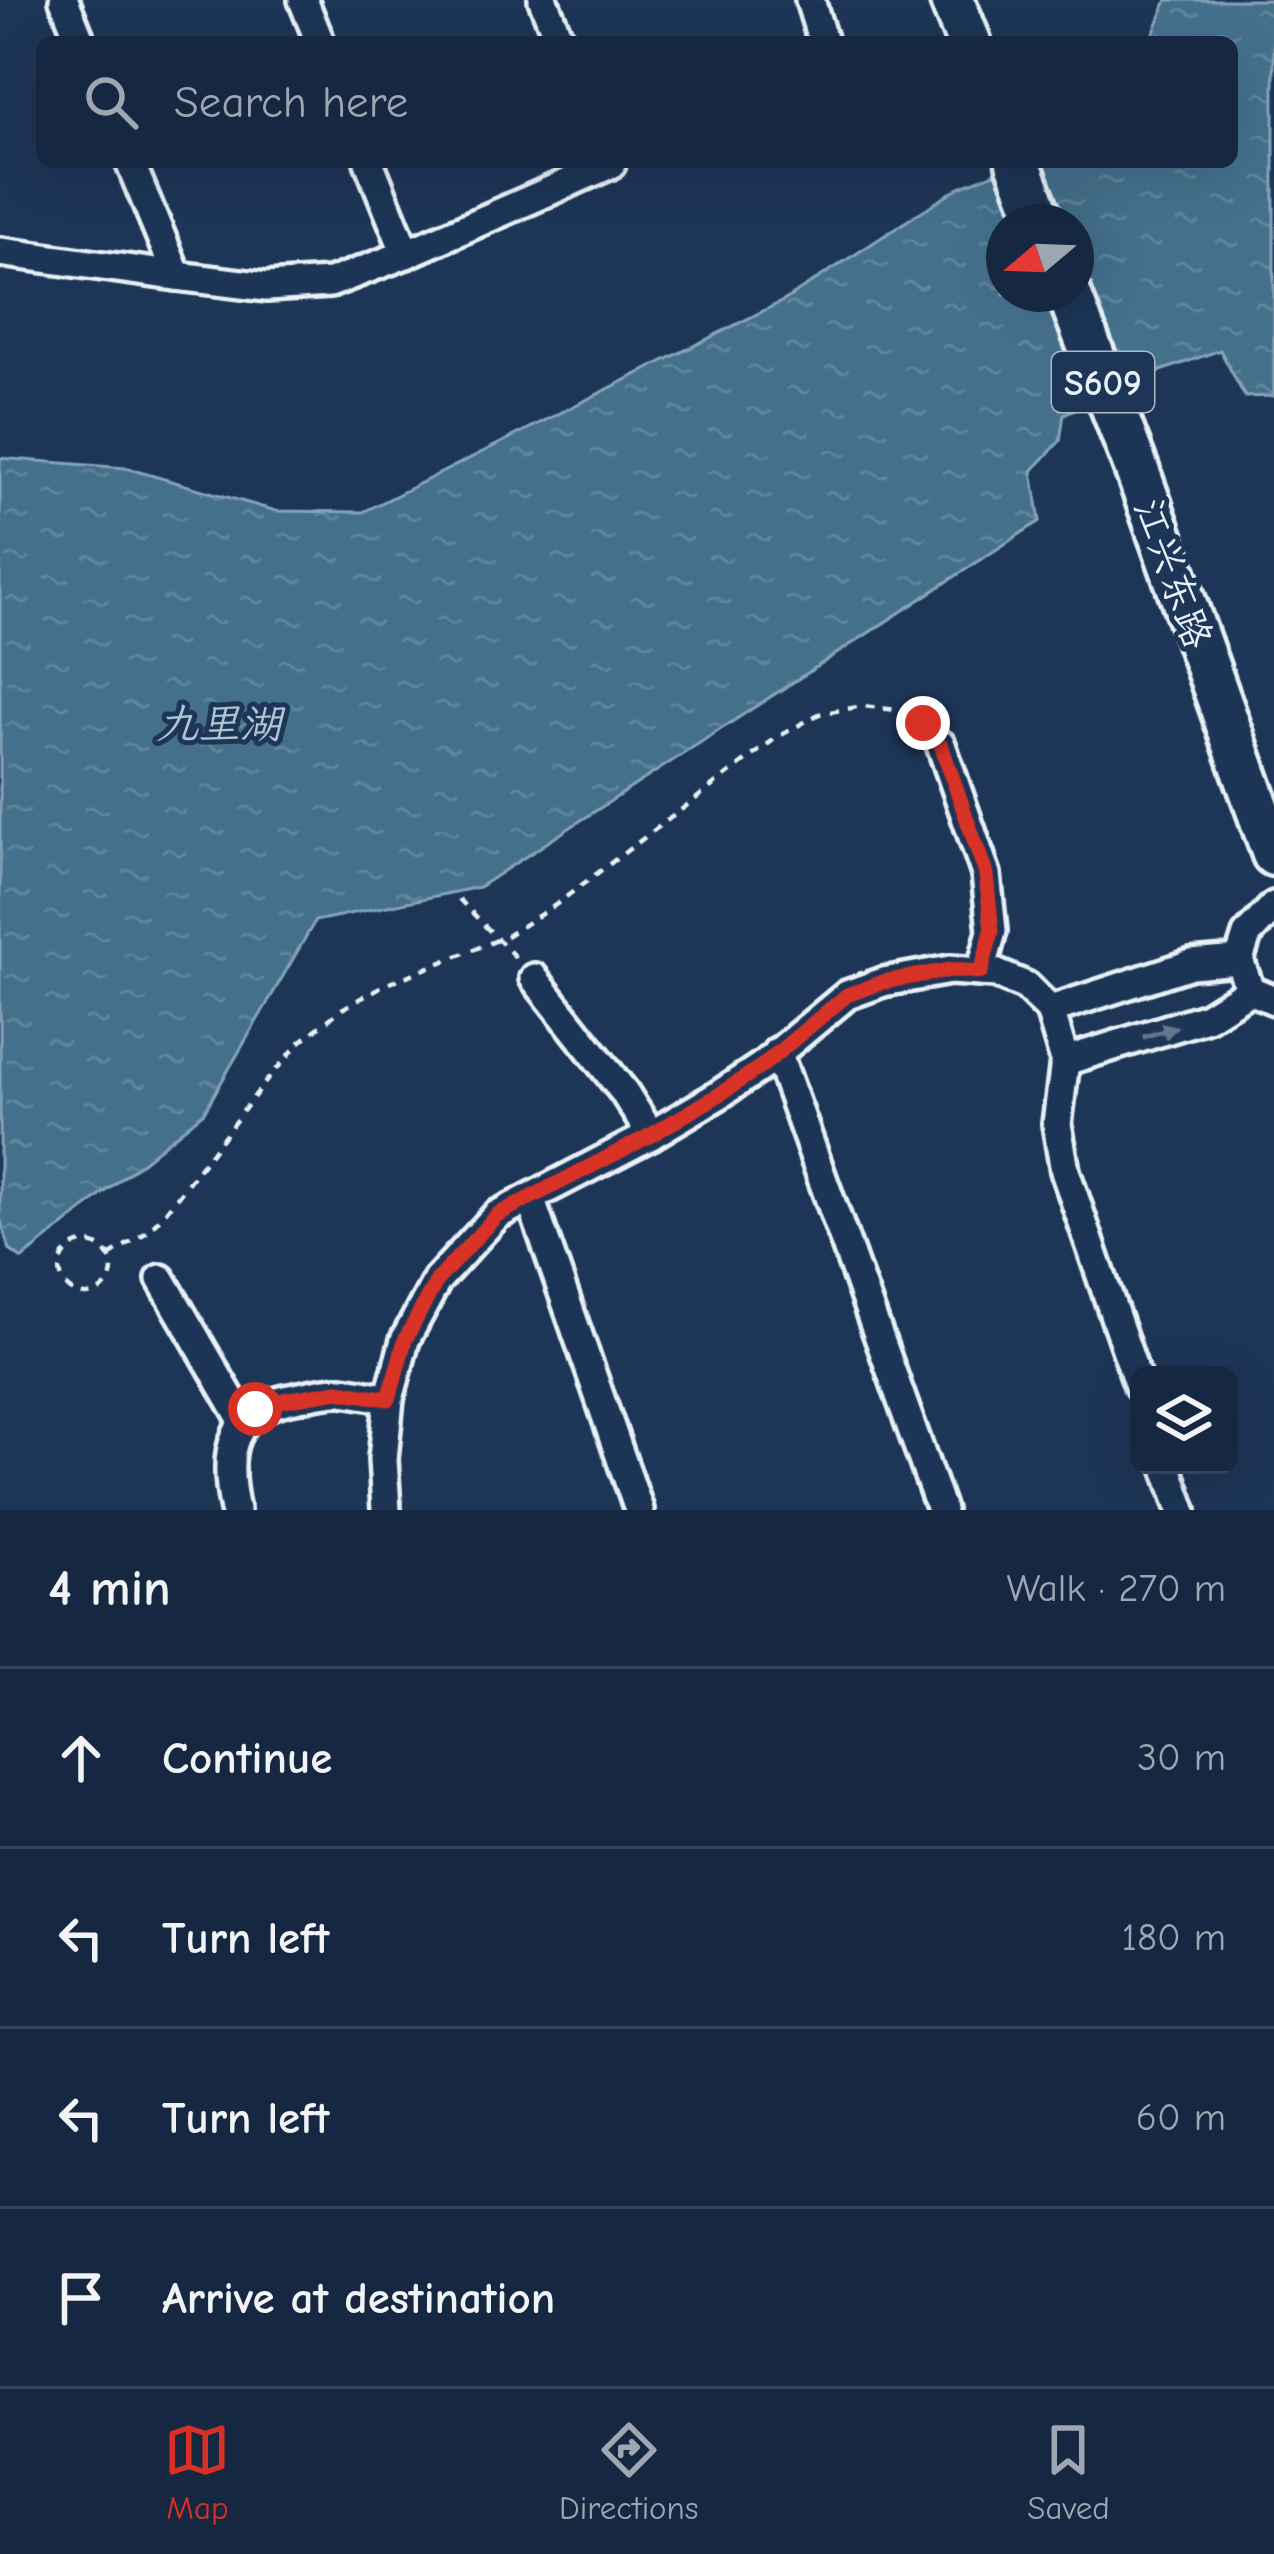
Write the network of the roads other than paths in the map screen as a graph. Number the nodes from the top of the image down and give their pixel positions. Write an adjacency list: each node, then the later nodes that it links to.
1 (64, 0): 6 (street)
2 (303, 0): 7 (street)
3 (543, 0): 8 (street)
4 (810, 0): 9 (street)
5 (952, 0): 10 (main road)
6 (79, 36)
7 (318, 36)
8 (558, 36)
9 (821, 36)
10 (967, 36)
11 (132, 168): 18 (street)
12 (371, 168): 17 (street)
13 (602, 168): 17 (street)
14 (1020, 168): 15 (main road)
15 (1034, 204)
16 (0, 252): 18 (street)
17 (406, 254): 18 (street)
18 (177, 276)
19 (1076, 312): 21 (main road, 江兴东路 / S609)
20 (941, 745): 24 (street)
21 (1274, 854)
22 (1274, 906): 23 (street)
23 (1239, 960): 26 (street); 27 (street)
24 (981, 972): 27 (street); 28 (street)
25 (534, 978): 30 (street)
26 (1262, 995): 29 (street, one-way to 26)
27 (1050, 1010): 29 (street)
28 (777, 1052): 30 (street); 40 (street)
29 (1065, 1061): 33 (street)
30 (651, 1135): 31 (street)
31 (530, 1198): 34 (street); 39 (street)
32 (161, 1280): 35 (street)
33 (1132, 1366)
34 (389, 1399): 35 (street); 38 (street)
35 (244, 1422): 37 (street)
36 (1169, 1474): 41 (street)
37 (235, 1510)
38 (386, 1510)
39 (639, 1510)
40 (941, 1510)
41 (1181, 1510)

